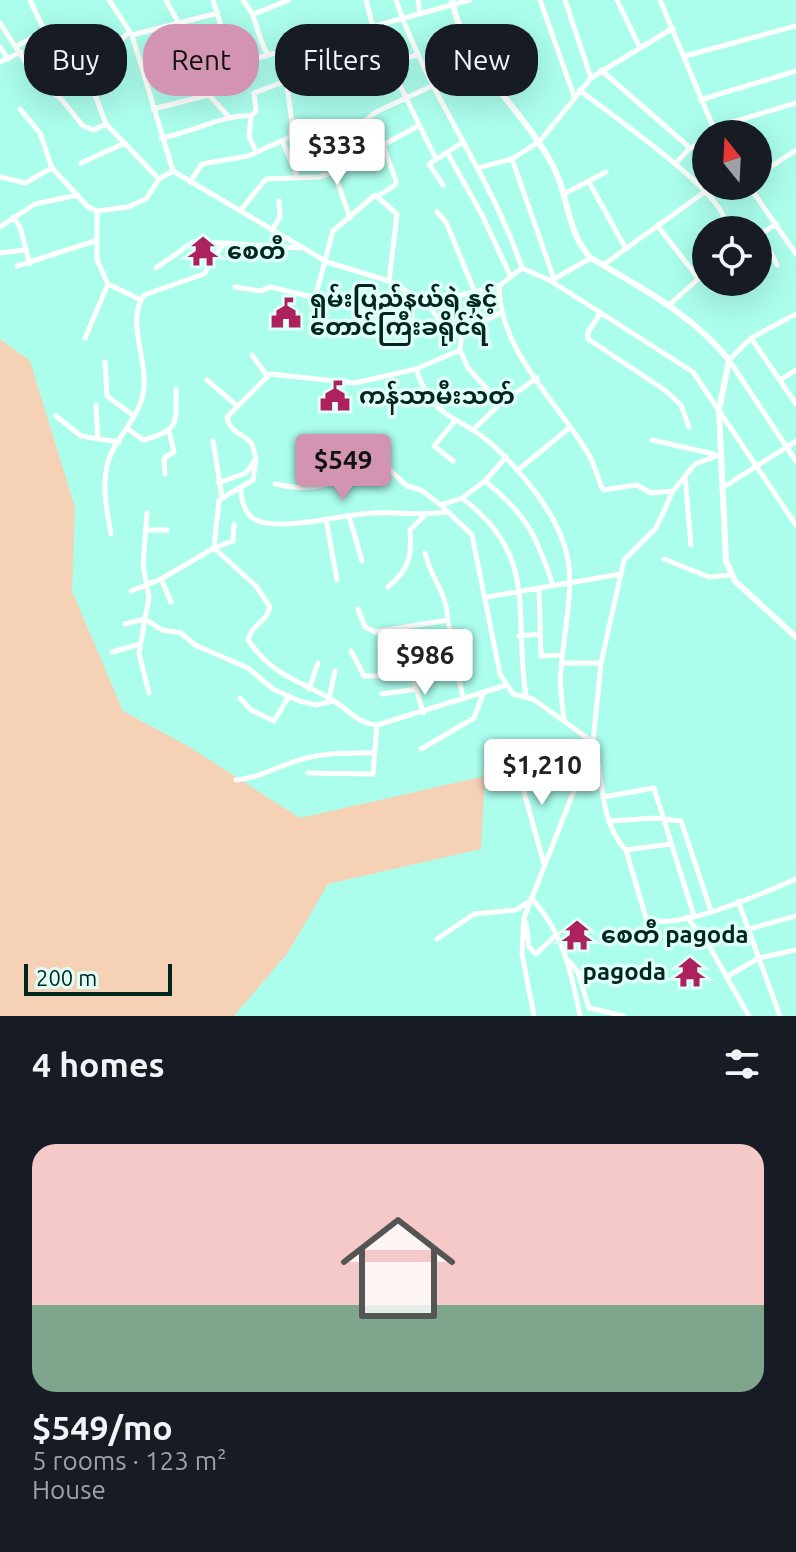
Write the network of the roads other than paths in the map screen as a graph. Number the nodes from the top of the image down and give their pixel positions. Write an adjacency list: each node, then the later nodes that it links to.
1 (30, 0): 22 (street)
2 (109, 0): 29 (street)
3 (213, 0): 16 (street)
4 (243, 0): 17 (street)
5 (289, 0): 17 (street)
6 (366, 0): 24 (street)
7 (396, 0): 19 (street)
8 (418, 0): 18 (street)
9 (470, 0): 15 (street)
10 (540, 0): 49 (street)
11 (565, 0): 46 (street)
12 (617, 0): 32 (street)
13 (660, 0): 27 (street)
14 (170, 2): 20 (street)
15 (453, 3): 18 (street); 69 (street)
16 (218, 13): 20 (street); 36 (street)
17 (254, 14): 36 (street)
18 (420, 14): 19 (street)
19 (402, 19): 25 (street); 37 (street)
20 (178, 22): 23 (street)
21 (0, 23): 34 (street)
22 (40, 24)
23 (173, 24)
24 (370, 24)
25 (382, 24)
26 (796, 26): 38 (street)
27 (673, 28): 32 (street); 38 (street)
28 (143, 32): 29 (street)
29 (130, 34): 30 (street); 42 (street)
30 (127, 37)
31 (24, 45): 34 (street)
32 (639, 46): 43 (street)
33 (0, 47): 40 (street)
34 (19, 49): 40 (street); 65 (street)
35 (275, 53): 36 (street)
36 (268, 55)
37 (416, 55): 39 (street); 45 (street)
38 (685, 56): 56 (street)
39 (409, 57)
40 (8, 59): 41 (street)
41 (0, 62)
42 (143, 68)
43 (601, 70): 46 (street); 74 (street)
44 (796, 71): 56 (street)
45 (425, 72)
46 (591, 78): 49 (street)
47 (275, 85): 60 (street)
48 (425, 89): 55 (street)
49 (577, 93): 69 (street); 81 (street)
50 (96, 96): 65 (street)
51 (150, 96): 59 (street)
52 (288, 96): 67 (street)
53 (403, 96): 55 (street)
54 (438, 96): 71 (street)
55 (405, 99): 62 (street); 66 (street)
56 (700, 100): 63 (street)
57 (796, 103): 64 (street)
58 (20, 109): 83 (street)
59 (153, 109): 61 (street); 68 (street)
60 (251, 116): 61 (street); 76 (street)
61 (229, 117): 68 (street)
62 (368, 119): 67 (street); 73 (street)
63 (709, 120)
64 (746, 120)
65 (106, 124): 72 (street)
66 (418, 126): 73 (street); 78 (street)
67 (292, 133): 70 (street)
68 (161, 138): 85 (street)
69 (540, 141): 79 (street); 95 (street)
70 (283, 142): 76 (street); 89 (street)
71 (463, 142): 77 (street); 84 (street)
72 (125, 143): 80 (street); 90 (street)
73 (383, 145): 86 (street); 97 (street)
74 (690, 148): 81 (street)
75 (796, 150): 82 (street)
76 (256, 152): 92 (street)
77 (447, 152): 78 (street); 130 (street)
78 (436, 159): 94 (street)
79 (512, 159): 84 (street); 131 (street)
80 (81, 163)
81 (675, 164): 91 (street)
82 (772, 166)
83 (52, 168): 88 (street); 96 (street)
84 (478, 168): 128 (street)
85 (173, 171): 90 (street); 92 (street)
86 (334, 172): 89 (street); 107 (street)
87 (606, 172): 93 (street)
88 (0, 177)
89 (298, 178): 103 (street)
90 (159, 179): 102 (street)
91 (692, 179)
92 (190, 182): 103 (street)
93 (590, 184): 95 (street); 116 (street)
94 (443, 185)
95 (566, 193): 121 (street)
96 (78, 195): 102 (street); 106 (street)
97 (377, 197): 107 (street); 132 (street)
98 (693, 200): 109 (street)
99 (713, 200): 105 (street)
100 (759, 200): 108 (street)
101 (279, 201): 112 (street)
102 (97, 211): 113 (street)
103 (240, 211): 112 (street)
104 (437, 212): 137 (street)
105 (725, 216)
106 (13, 217): 110 (street); 117 (street)
107 (350, 218): 122 (street)
108 (776, 224): 111 (street); 119 (street)
109 (657, 225): 116 (street); 129 (street)
110 (0, 227)
111 (772, 227)
112 (272, 230): 115 (street)
113 (95, 241): 123 (street); 133 (street)
114 (224, 243): 115 (street); 127 (street); 139 (street)
115 (302, 248): 122 (street)
116 (626, 249): 124 (street)
117 (25, 250): 118 (street); 123 (street)
118 (0, 253)
119 (796, 254)
120 (772, 256): 125 (street)
121 (591, 258): 124 (street); 131 (street)
122 (327, 262): 132 (street); 138 (street)
123 (30, 264): 126 (street)
124 (603, 265): 141 (street)
125 (777, 265)
126 (17, 266)
127 (156, 268)
128 (522, 268): 130 (street); 131 (street)
129 (692, 270)
130 (510, 275): 135 (street)
131 (552, 280): 143 (street)
132 (389, 281): 140 (street)
133 (108, 284): 139 (street); 147 (street)
134 (692, 284): 141 (street)
135 (499, 286): 137 (street); 142 (street)
136 (235, 287): 138 (street)
137 (474, 290): 140 (street)
138 (315, 298): 145 (street)
139 (141, 300): 166 (street)
140 (427, 303): 146 (street)
141 (669, 305): 151 (street)
142 (502, 312): 146 (street); 156 (street)
143 (600, 314): 164 (street); 168 (street)
144 (796, 314): 148 (street)
145 (419, 322)
146 (462, 332): 149 (street)
147 (85, 338)
148 (751, 338): 151 (street); 158 (street)
149 (460, 350): 153 (street); 160 (street)
150 (252, 355): 155 (street)
151 (729, 360): 164 (street); 178 (street)
152 (105, 362): 166 (street)
153 (416, 369): 155 (street); 167 (street)
154 (796, 370): 158 (street)
155 (267, 376): 163 (street)
156 (537, 378): 160 (street); 169 (street)
157 (207, 380): 163 (street)
158 (780, 380): 161 (street)
159 (176, 389): 172 (street)
160 (500, 404): 171 (street)
161 (796, 404)
162 (96, 405): 173 (street)
163 (236, 405): 183 (street)
164 (719, 410): 180 (street); 186 (street)
165 (56, 416): 173 (street)
166 (134, 416): 170 (street)
167 (454, 422): 171 (street); 184 (street)
168 (689, 427)
169 (569, 428): 187 (street); 195 (street)
170 (128, 429): 172 (street); 177 (street)
171 (473, 430): 182 (street)
172 (169, 431): 188 (street)
173 (98, 439): 177 (street)
174 (652, 440): 180 (street)
175 (213, 441): 191 (street)
176 (796, 441): 178 (street)
177 (120, 442): 208 (street)
178 (787, 447): 185 (street); 186 (street)
179 (340, 453): 181 (street)
180 (719, 455): 189 (street); 194 (street)
181 (348, 456): 192 (street); 198 (street)
182 (506, 457): 187 (street); 190 (street)
183 (256, 459): 191 (street); 193 (street)
184 (453, 461)
185 (796, 461)
186 (757, 466): 194 (street); 205 (street)
187 (518, 470): 218 (street)
188 (165, 474)
189 (685, 475): 195 (street); 209 (street)
190 (485, 481): 197 (street); 219 (street)
191 (218, 483): 196 (street)
192 (275, 484)
193 (241, 489): 196 (street); 203 (street)
194 (721, 489): 215 (street)
195 (673, 491): 214 (street)
196 (222, 497): 210 (street)
197 (462, 498): 198 (street); 224 (street)
198 (441, 505): 199 (street)
199 (447, 512): 202 (street); 225 (street)
200 (147, 513): 206 (street)
201 (349, 516): 202 (street); 203 (street); 213 (street)
202 (424, 516): 221 (street)
203 (326, 519): 217 (street)
204 (234, 524): 210 (street)
205 (796, 525)
206 (146, 530): 207 (street); 220 (street)
207 (167, 530)
208 (111, 534)
209 (691, 545)
210 (214, 548): 216 (street); 243 (street)
211 (425, 553): 229 (street)
212 (664, 559): 215 (street)
213 (362, 561)
214 (621, 574): 218 (street); 240 (street)
215 (730, 575): 233 (street)
216 (161, 579): 220 (street); 226 (street)
217 (337, 580)
218 (568, 583): 219 (street); 237 (street)
219 (553, 585): 222 (street)
220 (148, 586): 223 (street); 228 (street)
221 (388, 587)
222 (539, 588): 224 (street); 231 (street)
223 (131, 591)
224 (519, 592): 225 (street); 232 (street)
225 (487, 597): 242 (street)
226 (171, 602)
227 (358, 609): 229 (street)
228 (145, 619): 230 (street); 234 (street); 248 (street)
229 (448, 620): 251 (street)
230 (125, 624)
231 (540, 634): 232 (street); 237 (street)
232 (519, 636): 249 (street)
233 (796, 637)
234 (140, 644): 236 (street); 245 (street)
235 (351, 651): 244 (street)
236 (112, 652)
237 (562, 655): 239 (street)
238 (318, 663): 243 (street)
239 (562, 663): 240 (street); 254 (street)
240 (601, 663): 256 (street)
241 (335, 671): 252 (street)
242 (507, 685): 246 (street); 249 (street)
243 (309, 689): 252 (street)
244 (417, 689): 247 (street); 253 (street)
245 (149, 693)
246 (483, 693): 251 (street); 257 (street)
247 (382, 694)
248 (289, 696): 250 (street); 252 (street)
249 (526, 696): 254 (street)
250 (240, 698)
251 (463, 699): 253 (street)
252 (331, 700): 255 (street)
253 (423, 713): 255 (street)
254 (564, 721): 256 (street)
255 (377, 725): 258 (street)
256 (593, 742): 262 (street); 267 (street)
257 (421, 749)
258 (373, 753): 260 (street); 261 (street)
259 (514, 756): 267 (street)
260 (308, 773)
261 (236, 780)
262 (603, 797): 263 (street); 264 (street)
263 (663, 819): 264 (street); 265 (street); 271 (street)
264 (610, 821): 266 (street)
265 (671, 844): 266 (street); 273 (street)
266 (626, 850): 273 (street)
267 (544, 865): 269 (street)
268 (796, 879): 270 (street)
269 (530, 900): 274 (street); 276 (street); 277 (street)
270 (738, 901): 271 (street); 275 (street)
271 (711, 911): 273 (street)
272 (796, 916): 275 (street)
273 (690, 917): 278 (street)
274 (524, 918): 276 (street); 283 (street)
275 (749, 929): 278 (street); 281 (street)
276 (557, 934): 280 (street)
277 (437, 939)
278 (709, 946): 282 (street)
279 (796, 950): 281 (street)
280 (566, 957): 284 (street); 285 (street)
281 (759, 958): 282 (street); 287 (street)
282 (726, 977): 286 (street)
283 (534, 1016)
284 (580, 1016)
285 (624, 1016)
286 (749, 1016)
287 (780, 1016)

